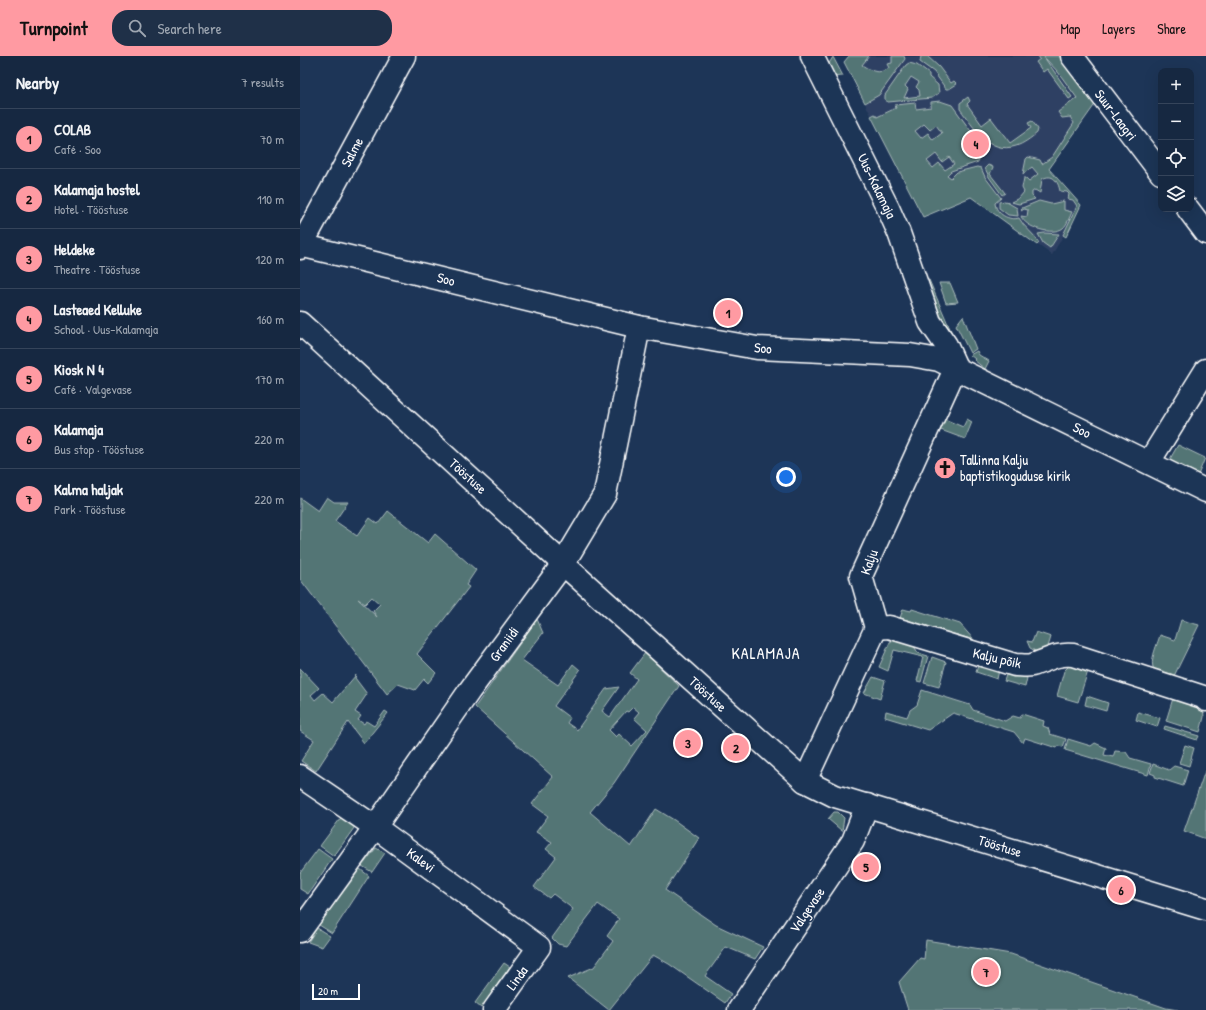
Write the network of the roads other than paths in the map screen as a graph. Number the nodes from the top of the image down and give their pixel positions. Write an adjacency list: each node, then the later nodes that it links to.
1 (404, 56): 7 (street, Salme)
2 (813, 56): 8 (street, Uus-Kalamaja)
3 (1072, 56): 4 (street, Suur-Laagri)
4 (1158, 169)
5 (1190, 212): 6 (street)
6 (1206, 233)
7 (301, 246): 10 (street, Soo)
8 (930, 322): 11 (street); 12 (street, Uus-Kalamaja)
9 (300, 323): 16 (street, Tööstuse)
10 (639, 327): 11 (street, Soo); 16 (street, Graniidi)
11 (910, 355): 12 (street, Soo)
12 (956, 367): 14 (street, Soo); 17 (street, Kalju)
13 (1206, 370): 14 (street)
14 (1149, 462): 15 (street, Soo)
15 (1206, 491)
16 (563, 564): 20 (street, Tööstuse); 22 (street, Graniidi)
17 (876, 628): 18 (street, Kalju põik); 20 (street)
18 (1206, 700)
19 (300, 776): 22 (street, Kalevi)
20 (805, 781): 21 (street, Tööstuse)
21 (867, 805): 23 (street, Tööstuse); 27 (street, Valgevase)
22 (375, 827): 24 (street, Graniidi); 25 (street, Kalevi)
23 (1206, 909)
24 (300, 931)
25 (539, 947): 26 (street, Linda)
26 (494, 1010)
27 (739, 1010)

